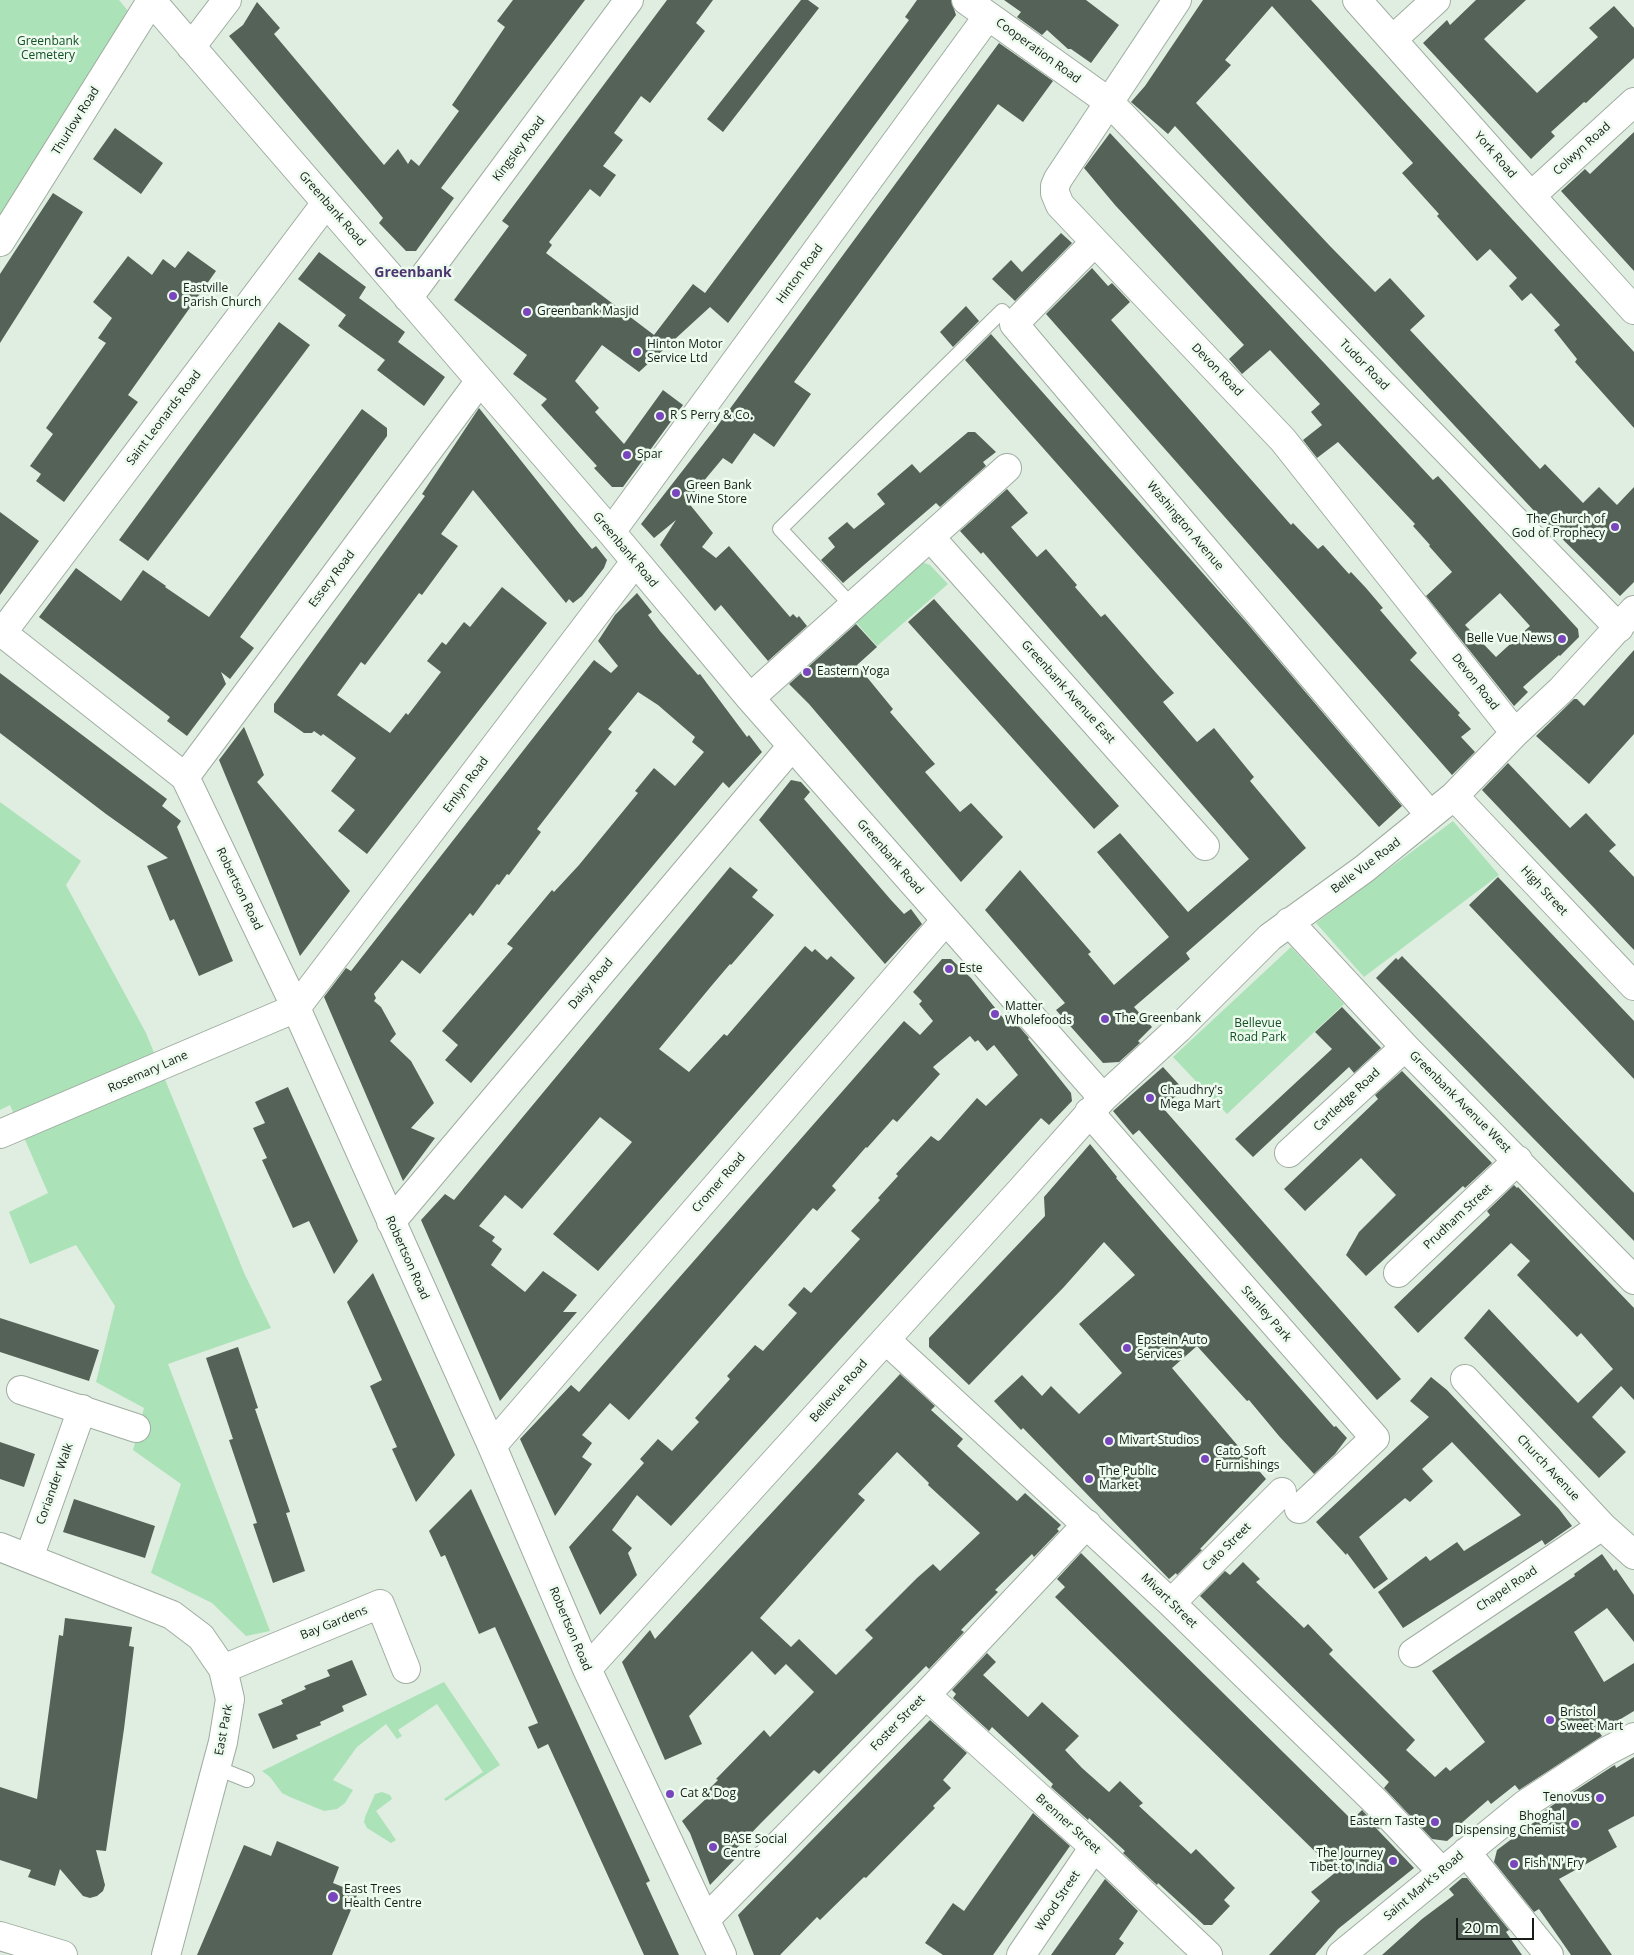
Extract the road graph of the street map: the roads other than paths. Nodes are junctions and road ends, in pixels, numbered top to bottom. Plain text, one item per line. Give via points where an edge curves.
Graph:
1 (151, 0) edge
2 (227, 0) edge
3 (629, 0) edge
4 (966, 0) edge
5 (1177, 0) edge
6 (1357, 0) edge
7 (1436, 0) edge
8 (988, 16) junction
9 (1393, 39) junction
10 (191, 47) junction
11 (1109, 102) junction
12 (1634, 102) edge
13 (1531, 196) junction
14 (326, 203) junction
15 (0, 242) edge
16 (1094, 243) junction
17 (408, 298) junction
18 (1634, 310) edge
19 (1014, 324) junction
20 (479, 382) junction
21 (1008, 468) dead end
22 (611, 532) junction
23 (931, 538) junction
24 (635, 562) junction
25 (853, 607) junction
26 (1626, 619) edge
27 (1, 632) edge
28 (750, 698) junction
29 (1515, 733) junction
30 (792, 746) junction
31 (185, 777) junction
32 (1454, 796) junction
33 (1430, 815) junction
34 (1205, 846) dead end
35 (946, 920) junction
36 (1289, 922) junction
37 (1634, 986) edge
38 (296, 1008) junction
39 (1405, 1047) junction
40 (1096, 1105) junction
41 (0, 1134) edge
42 (1289, 1153) dead end
43 (1518, 1160) junction
44 (390, 1222) junction
45 (1398, 1273) dead end
46 (1634, 1280) edge
47 (886, 1340) junction
48 (1465, 1379) dead end
49 (21, 1390) dead end
50 (82, 1410) junction
51 (136, 1428) dead end
52 (492, 1446) junction
53 (1291, 1500) joint
54 (1087, 1524) junction
55 (1602, 1526) junction
56 (0, 1547) edge
57 (1634, 1555) edge
58 (29, 1558) junction
59 (1172, 1603) junction
60 (1413, 1652) dead end
61 (223, 1669) junction
62 (587, 1669) junction
63 (406, 1670) dead end
64 (926, 1695) junction
65 (1634, 1737) edge
66 (217, 1768) junction
67 (247, 1780) dead end
68 (1094, 1847) junction
69 (1466, 1852) junction
70 (1442, 1872) junction
71 (706, 1919) junction
72 (0, 1936) edge
73 (63, 1955) edge
74 (166, 1955) edge
75 (722, 1955) edge
76 (1022, 1955) edge
77 (1208, 1955) edge
78 (1341, 1955) edge
79 (1549, 1955) edge

1 - 10 street, Greenbank Road
1 - 15 street, Thurlow Road
2 - 10 street
3 - 17 street, Kingsley Road
4 - 8 street, Cooperation Road
5 - 11 street, Devon Road
6 - 9 street, York Road
7 - 9 street
8 - 11 street, Cooperation Road
8 - 22 street, Hinton Road
9 - 13 street, York Road
10 - 14 street, Greenbank Road
11 - 16 street, Devon Road via 1055,186 1065,212
11 - 26 street, Tudor Road
12 - 13 street, Colwyn Road
13 - 18 street, York Road
14 - 17 street, Greenbank Road
14 - 27 street, Saint Leonards Road
16 - 19 street
16 - 29 street, Devon Road via 1283,440
17 - 20 street, Greenbank Road
19 - 25 lane via 1002,311 780,529
19 - 33 street, Washington Avenue
20 - 22 street, Greenbank Road
20 - 31 street, Essery Road
21 - 23 street
22 - 24 street, Greenbank Road
23 - 25 street
23 - 34 street, Greenbank Avenue East
24 - 28 street, Greenbank Road
24 - 38 street, Emlyn Road
25 - 28 street
26 - 29 street, Belle Vue Road via 1561,690
27 - 31 street, Robertson Road
28 - 30 street, Greenbank Road
29 - 32 street, Belle Vue Road
30 - 35 street, Greenbank Road
30 - 44 street, Daisy Road
31 - 38 street, Robertson Road
32 - 33 street, Belle Vue Road
32 - 37 street, High Street
33 - 36 street, Belle Vue Road via 1364,870
35 - 40 street, Greenbank Road
35 - 52 street, Cromer Road
36 - 39 street, Greenbank Avenue West
36 - 40 street, Belle Vue Road
38 - 41 street, Rosemary Lane
38 - 44 street, Robertson Road
39 - 42 street, Cartledge Road
39 - 43 street, Greenbank Avenue West
40 - 47 street, Bellevue Road
40 - 53 street, Stanley Park via 1375,1438
43 - 45 street, Prudham Street
43 - 46 street, Greenbank Avenue West
44 - 52 street, Robertson Road
47 - 54 street, Mivart Street
47 - 62 street, Bellevue Road
48 - 55 street, Church Avenue
49 - 50 street
50 - 51 street
50 - 58 street, Coriander Walk
52 - 62 street, Robertson Road
53 - 59 street, Cato Street
54 - 59 street, Mivart Street
54 - 64 street, Foster Street
55 - 57 street, Church Avenue
55 - 60 street, Chapel Road
56 - 58 street, East Park
58 - 61 street, East Park via 172,1615 202,1637
59 - 70 street, Mivart Street via 1377,1803
61 - 63 street, Bay Gardens via 380,1604
61 - 66 street, East Park via 230,1699
62 - 71 street, Robertson Road
64 - 68 street, Brenner Street
64 - 71 street, Foster Street
65 - 69 street, Saint Mark's Road via 1524,1805
66 - 67 lane
66 - 74 street, East Park
68 - 76 street, Wood Street
68 - 77 street, Brenner Street
69 - 70 street, Saint Mark's Road
69 - 79 street
70 - 78 street, Saint Mark's Road
71 - 75 street, Robertson Road
72 - 73 street

